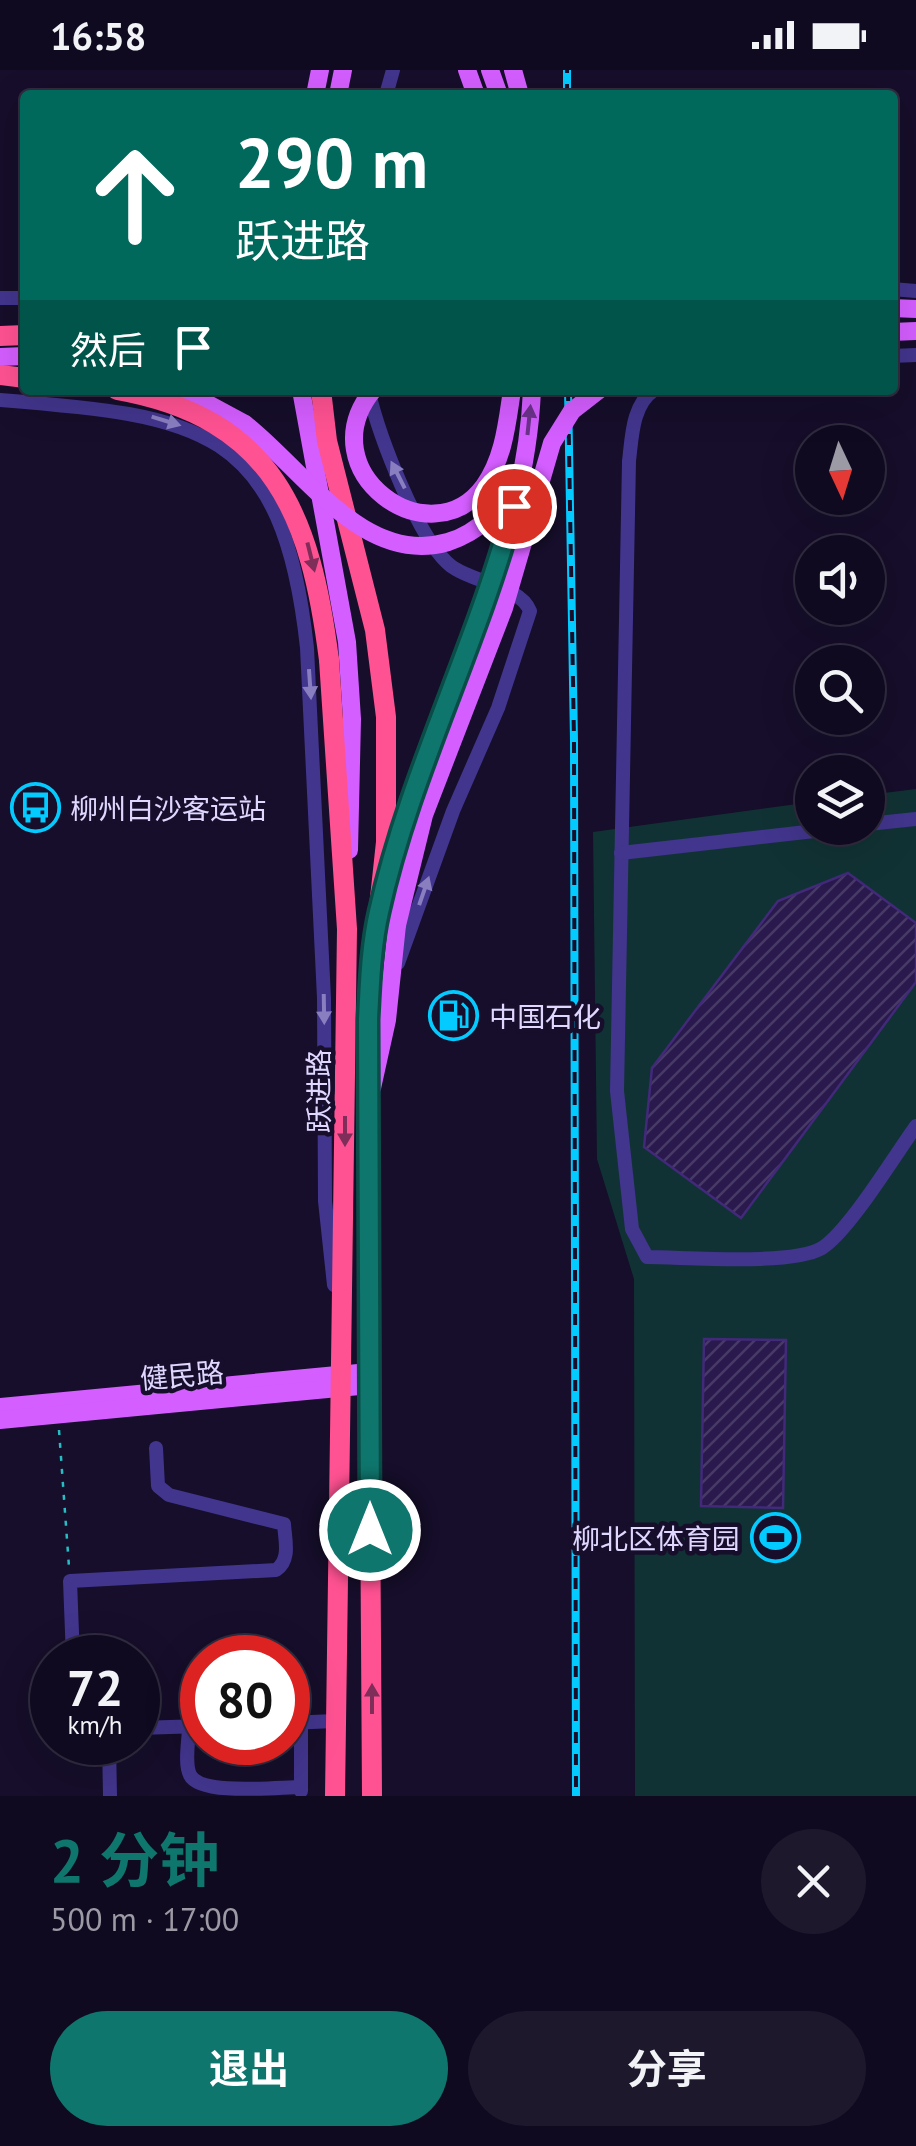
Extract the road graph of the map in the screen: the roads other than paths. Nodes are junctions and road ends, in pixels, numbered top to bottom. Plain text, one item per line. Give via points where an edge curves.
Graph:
1 (137, 395) edge
2 (140, 395) edge
3 (191, 395) edge
4 (302, 395) edge
5 (322, 395) edge
6 (368, 395) edge
7 (372, 395) edge
8 (511, 395) edge
9 (531, 395) edge
10 (592, 395) edge
11 (647, 395) edge
12 (0, 400) edge
13 (132, 411) junction
14 (522, 467) junction
15 (916, 819) edge
16 (885, 822) edge
17 (795, 833) edge
18 (621, 853) junction
19 (384, 921) junction
20 (346, 928) junction
21 (390, 982) junction
22 (368, 1108) junction
23 (916, 1126) edge
24 (369, 1379) junction
25 (343, 1380) junction
26 (0, 1407) edge
27 (0, 1420) edge
28 (156, 1448) dead end
29 (72, 1635) edge
30 (335, 1721) junction
31 (310, 1722) edge
32 (109, 1765) edge
33 (190, 1765) edge
34 (298, 1765) edge
35 (300, 1791) edge
36 (236, 1792) edge
37 (110, 1796) edge
38 (335, 1796) edge
39 (372, 1796) edge

1 - 13 lane
2 -> 20 highway, bridge via 231,434 289,502 309,546 329,660
3 - 14 main road, bridge via 245,424 355,523 388,542 429,546 473,532 497,510
4 - 20 main road, 跃进路 via 350,675
5 - 19 highway, bridge via 386,717
6 - 8 main road, bridge via 354,432 365,478 390,502 428,512 463,503 483,488 504,442
21 -> 7 lane via 530,611 520,596 462,573 441,556 389,457
14 -> 9 main road, 跃进路, bridge
10 - 19 main road, bridge via 572,411 552,443 504,608
11 - 18 lane via 634,422 629,461
12 - 13 lane
13 -> 25 lane via 175,422 227,451 266,490 302,598 322,942 325,1202
14 - 19 main road, 跃进路, bridge via 483,615 412,797
15 - 16 lane
17 - 18 lane
18 - 23 lane via 618,1091 632,1229 647,1257 798,1257 824,1247
19 - 21 main road
19 - 22 highway, 跃进路 via 368,1019
20 -> 25 highway, 跃进路
21 - 22 main road
22 - 24 highway, 跃进路
24 - 25 main road, 健民路
39 -> 24 highway, 跃进路
25 - 26 main road, 健民路
25 - 27 main road, 健民路
25 - 30 highway, 跃进路
28 - 29 lane via 158,1486 168,1495 284,1524 282,1566 70,1580
30 - 31 lane
30 - 38 highway, 跃进路
32 - 37 lane
33 - 36 lane via 194,1780
34 - 35 lane
35 - 36 lane

